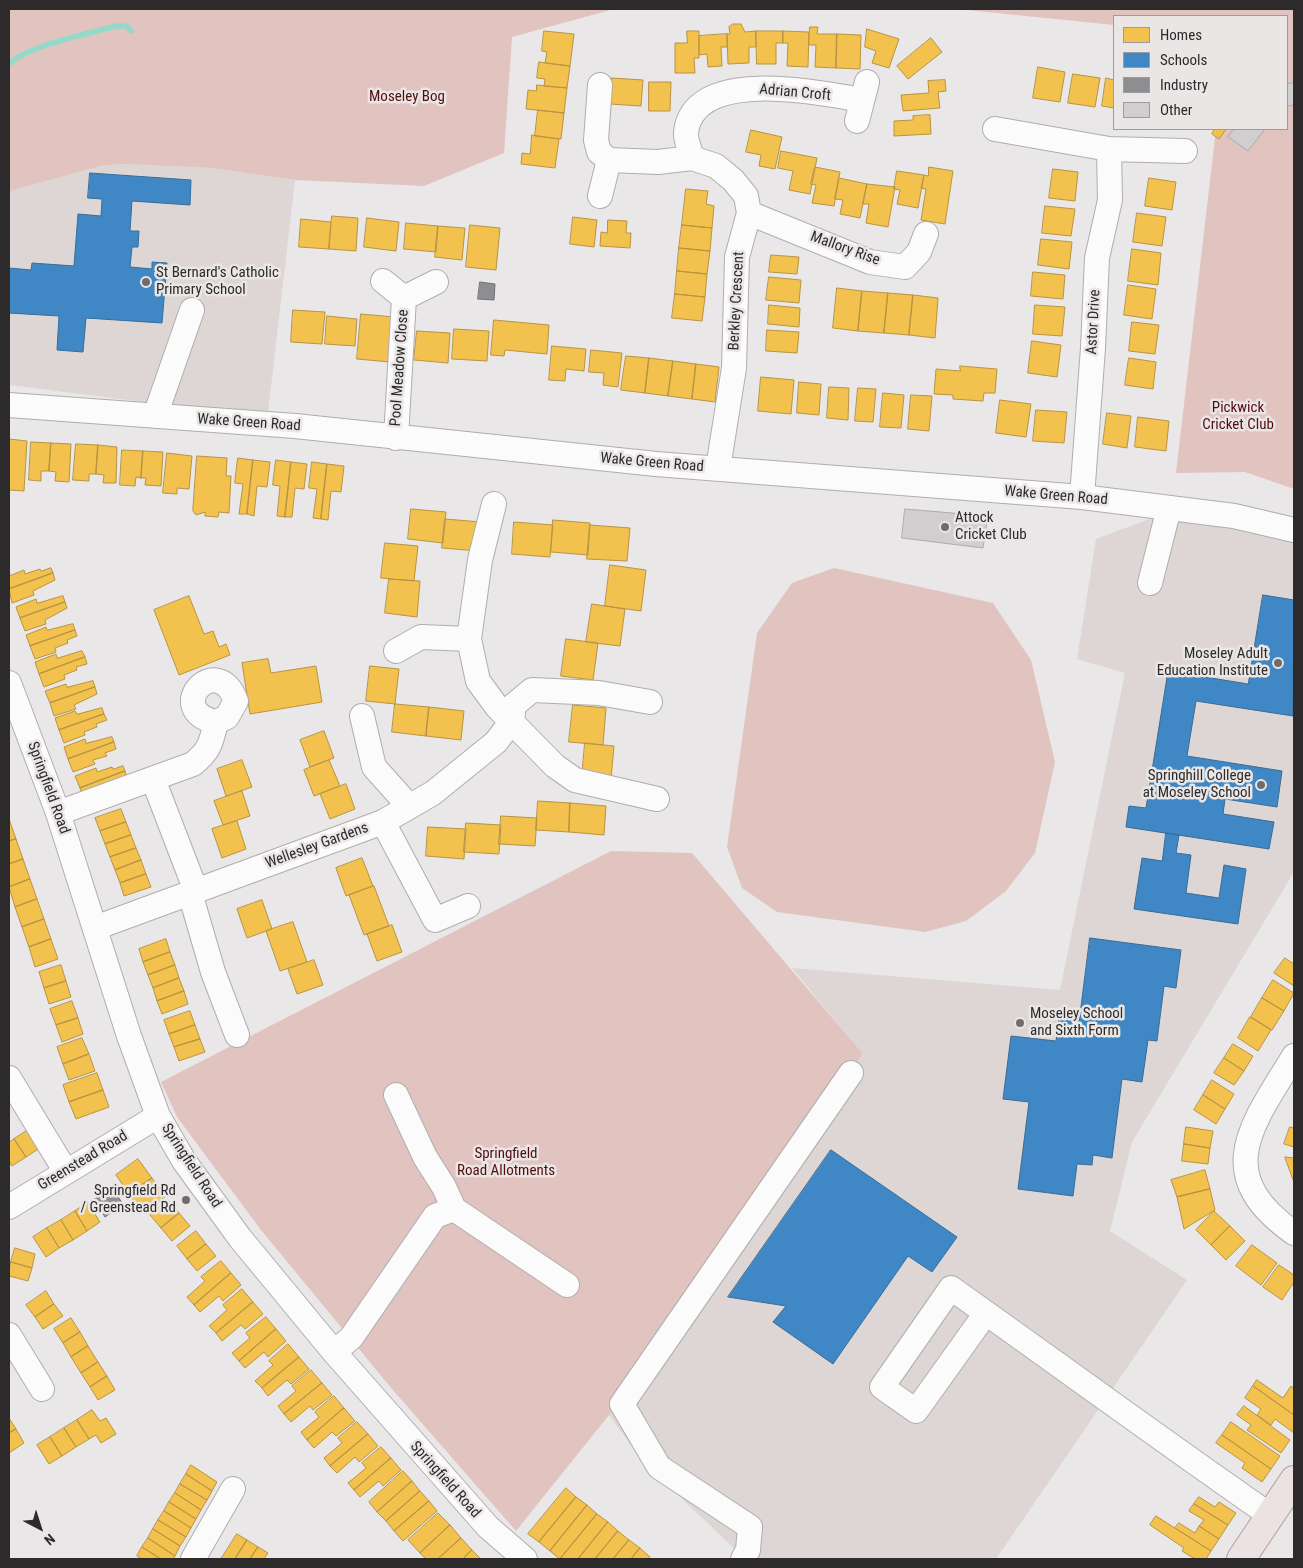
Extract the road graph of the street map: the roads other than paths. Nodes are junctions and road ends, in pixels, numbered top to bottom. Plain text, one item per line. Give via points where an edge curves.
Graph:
1 (600, 85) dead end
2 (862, 101) dead end
3 (995, 129) dead end
4 (1109, 149) junction
5 (1185, 151) dead end
6 (692, 158) junction
7 (609, 160) junction
8 (600, 196) dead end
9 (749, 213) junction
10 (926, 234) dead end
11 (383, 281) dead end
12 (436, 282) dead end
13 (404, 298) junction
14 (192, 310) dead end
15 (9, 406) edge
16 (155, 416) junction
17 (396, 438) junction
18 (718, 468) junction
19 (1082, 497) junction
20 (494, 504) dead end
21 (1169, 508) junction
22 (1294, 530) edge
23 (1150, 583) dead end
24 (469, 639) junction
25 (396, 651) dead end
26 (9, 683) edge
27 (650, 702) dead end
28 (505, 714) junction
29 (362, 716) dead end
30 (216, 722) dead end
31 (17, 728) edge
32 (158, 792) dead end
33 (657, 799) dead end
34 (408, 806) junction
35 (58, 813) junction
36 (383, 822) junction
37 (193, 892) junction
38 (468, 906) dead end
39 (96, 928) junction
40 (237, 1035) dead end
41 (1294, 1056) edge
42 (851, 1073) dead end
43 (9, 1078) edge
44 (396, 1095) dead end
45 (158, 1116) junction
46 (66, 1172) junction
47 (9, 1206) edge
48 (454, 1209) junction
49 (1294, 1233) edge
50 (567, 1285) dead end
51 (986, 1313) junction
52 (9, 1335) edge
53 (334, 1352) junction
54 (42, 1389) dead end
55 (1294, 1480) edge
56 (234, 1490) dead end
57 (1270, 1516) junction
58 (193, 1559) edge
59 (525, 1559) edge
60 (743, 1559) edge
61 (1241, 1559) edge

1 - 7 street via 596,140 599,152
2 - 6 street, Adrian Croft via 764,88 727,93 695,108 686,133
3 - 4 street
4 - 5 street
4 - 19 street, Astor Drive via 1110,200 1096,258
6 - 7 street via 658,162
6 - 9 street via 716,166 733,180 746,196
7 - 8 street
9 - 10 street, Mallory Rise via 870,262 905,267 919,252
9 - 18 street, Berkley Crescent via 737,257 734,368
11 - 13 street, Pool Meadow Close
12 - 13 street, Pool Meadow Close
13 - 17 street, Pool Meadow Close
14 - 16 street
15 - 16 street, Wake Green Road
16 - 17 street, Wake Green Road via 295,426
17 - 18 street, Wake Green Road
18 - 19 street, Wake Green Road
19 - 21 street, Wake Green Road
20 - 24 street via 480,560
21 - 22 street, Wake Green Road via 1234,516
21 - 23 street
24 - 25 street via 421,637
24 - 28 street via 478,681
26 - 31 street, Springfield Road
27 - 28 street, Wellesley Gardens via 599,693 532,690
28 - 33 street via 555,766 575,780
28 - 34 street, Wellesley Gardens via 496,742 433,793
29 - 34 street via 374,767
30 - 35 street via 207,752 193,764
31 - 35 street, Springfield Road
32 - 37 street
34 - 36 street, Wellesley Gardens
35 - 39 street, Springfield Road
36 - 37 street, Wellesley Gardens
36 - 38 street via 435,920
37 - 39 street, Wellesley Gardens
37 - 40 street via 213,972
39 - 45 street, Springfield Road
41 - 49 street via 1249,1133 1246,1174 1259,1203
42 - 60 street via 622,1404 659,1468 750,1527 748,1550
43 - 46 street
44 - 48 street via 425,1158
45 - 46 street, Greenstead Road
45 - 53 street, Springfield Road via 184,1161 240,1238
46 - 47 street, Greenstead Road
48 - 50 street
48 - 53 street via 435,1216 351,1338
51 - 51 street via 952,1288 882,1387 916,1411
51 - 57 street
52 - 54 street
53 - 59 street, Springfield Road via 488,1527
55 - 57 main road
56 - 58 street
57 - 61 main road

